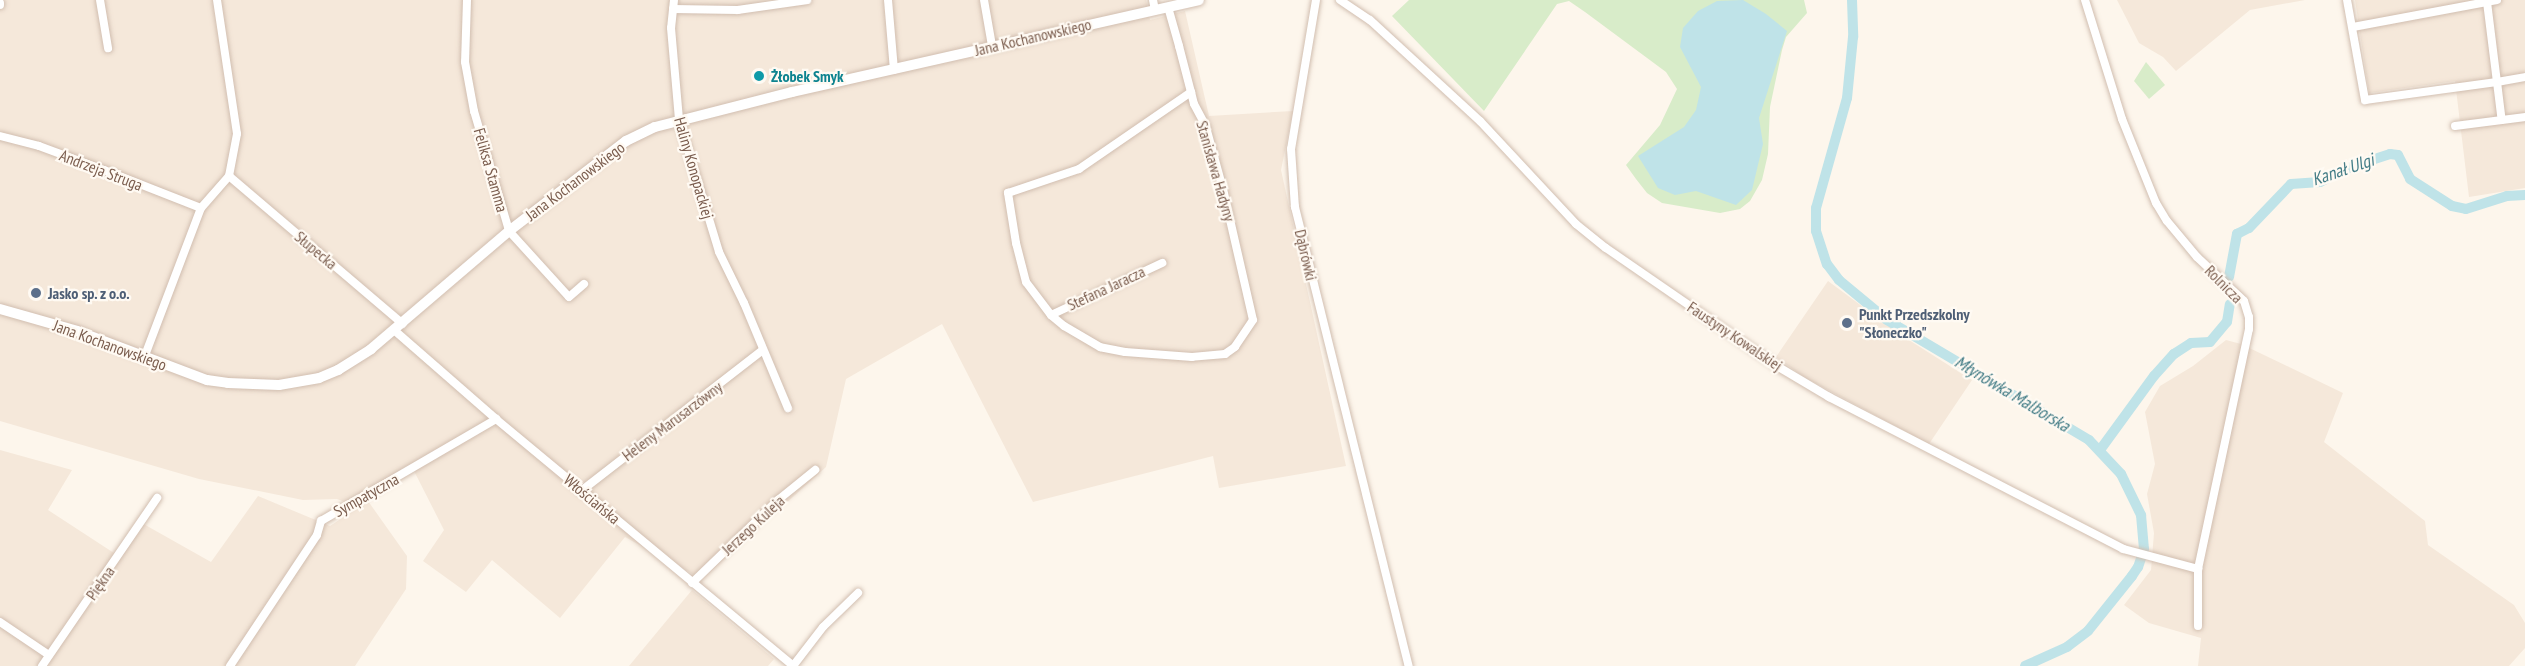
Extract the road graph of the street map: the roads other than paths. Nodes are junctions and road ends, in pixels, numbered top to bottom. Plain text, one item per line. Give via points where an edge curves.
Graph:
1 (100, 0) edge
2 (217, 0) edge
3 (467, 0) edge
4 (807, 0) edge
5 (888, 0) edge
6 (984, 0) edge
7 (1199, 0) edge
8 (1316, 0) edge
9 (1340, 0) edge
10 (2085, 0) edge
11 (2347, 0) edge
12 (2497, 0) edge
13 (2487, 2) junction
14 (674, 4) edge
15 (1154, 5) edge
16 (1168, 7) junction
17 (2353, 27) junction
18 (992, 46) junction
19 (108, 48) dead end
20 (894, 70) junction
21 (2525, 77) edge
22 (2497, 82) junction
23 (1191, 92) junction
24 (2525, 117) edge
25 (679, 120) junction
26 (2502, 120) junction
27 (2455, 126) dead end
28 (0, 136) edge
29 (229, 176) junction
30 (201, 208) junction
31 (509, 231) junction
32 (1162, 263) dead end
33 (584, 284) dead end
34 (0, 309) edge
35 (1051, 315) junction
36 (398, 327) junction
37 (763, 350) junction
38 (144, 358) junction
39 (788, 408) dead end
40 (496, 419) junction
41 (815, 470) dead end
42 (581, 490) junction
43 (158, 498) dead end
44 (2198, 569) junction
45 (692, 583) junction
46 (858, 593) dead end
47 (0, 622) edge
48 (2198, 627) dead end
49 (49, 656) junction
50 (42, 666) edge
51 (230, 666) edge
52 (793, 666) edge
53 (1409, 666) edge

1 - 19 street
2 - 29 street via 237,134
3 - 31 street, Feliksa Stamma via 465,62 474,111
4 - 14 street, Haliny Konopackiej via 738,10
5 - 20 street
6 - 18 street
7 - 16 street, Jana Kochanowskiego
8 - 53 street, Dąbrówki via 1291,149 1294,207
9 - 44 street, Faustyny Kowalskiej via 1370,20 1480,121 1576,224 1777,366 1829,397 2135,554
10 - 44 street, Rolnicza via 2122,119 2156,203 2197,257 2244,301 2249,317
11 - 17 street
12 - 13 street
13 - 17 street
13 - 22 street
14 - 25 street, Haliny Konopackiej via 671,28
15 - 16 street, Jana Kochanowskiego
15 - 18 street, Jana Kochanowskiego
16 - 23 street, Stanisława Hadyny
17 - 22 street via 2365,100
18 - 20 street, Jana Kochanowskiego
20 - 25 street, Jana Kochanowskiego
21 - 22 street
22 - 26 street
23 - 35 street via 1079,170 1008,193 1026,282
23 - 35 street, Stanisława Hadyny via 1206,128 1239,253 1252,320 1244,336 1225,354 1125,352 1100,347
24 - 26 street
25 - 31 street, Jana Kochanowskiego via 626,141
25 - 37 street, Haliny Konopackiej via 719,252
26 - 27 street
28 - 30 street, Andrzeja Struga via 82,162
29 - 30 street
29 - 36 street, Słupecka
30 - 38 street
31 - 33 street, Feliksa Stamma via 569,297
31 - 36 street, Jana Kochanowskiego
32 - 35 street, Stefana Jaracza
34 - 38 street, Jana Kochanowskiego via 78,331
36 - 38 street, Jana Kochanowskiego via 338,370 279,385 207,380
36 - 40 street, Włościańska
37 - 39 street
37 - 42 street, Heleny Marusarzówny
40 - 42 street, Włościańska
40 - 51 street, Sympatyczna via 321,521 317,535
41 - 45 street, Jerzego Kuleja
42 - 45 street, Włościańska
43 - 49 street, Piękna
44 - 48 street, Rolnicza
45 - 52 street, Włościańska
46 - 52 street via 823,627
47 - 49 street
49 - 50 street, Piękna

